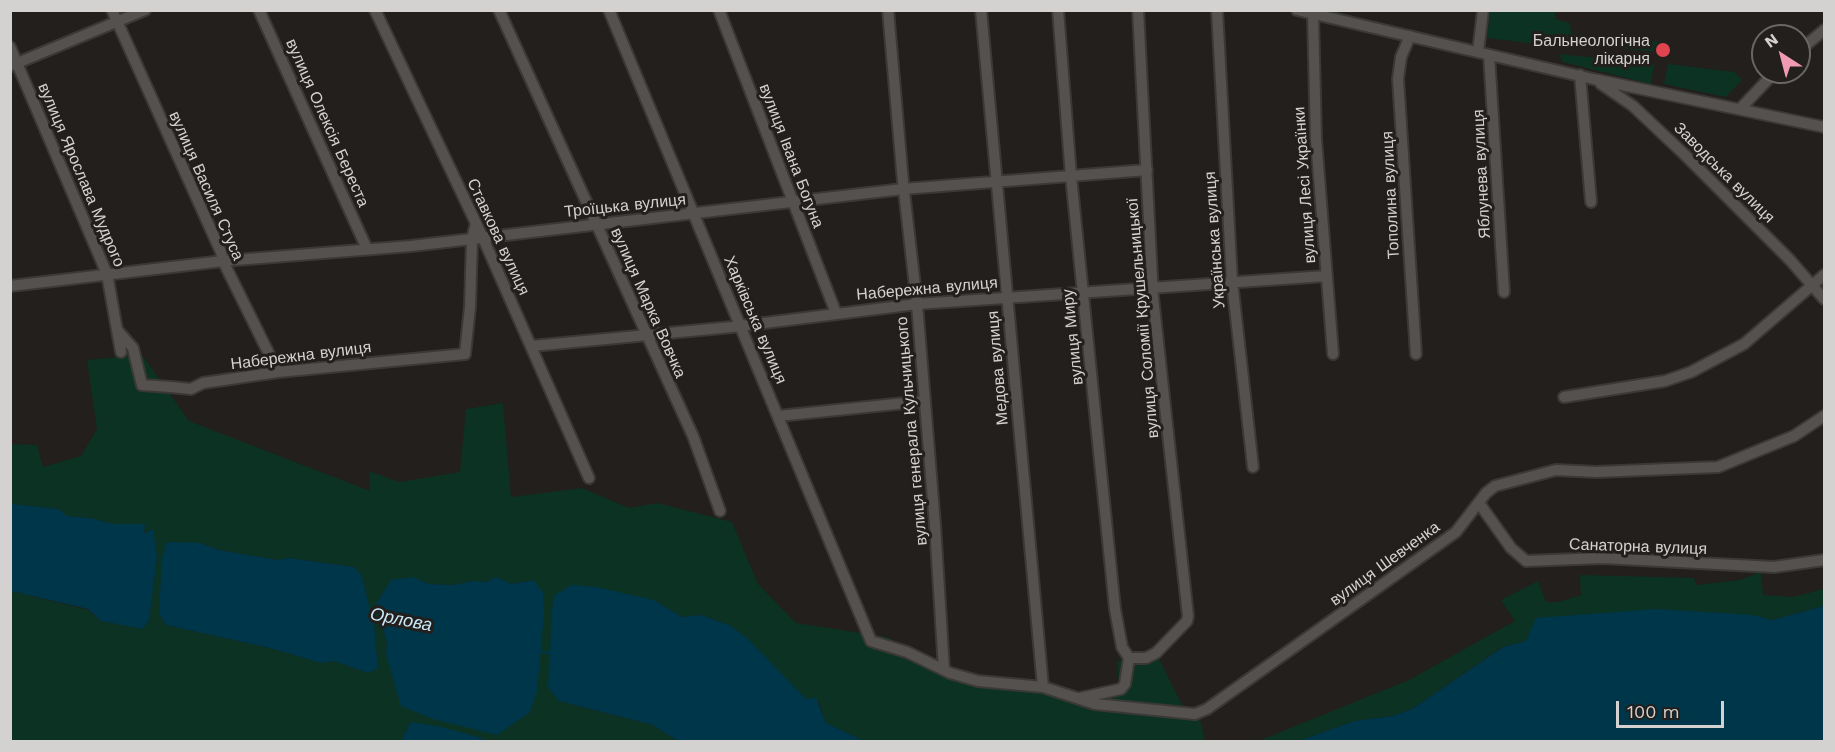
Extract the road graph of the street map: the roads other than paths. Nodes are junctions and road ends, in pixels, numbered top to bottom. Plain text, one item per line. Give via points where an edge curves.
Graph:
1 (112, 10) edge
2 (145, 10) edge
3 (260, 10) edge
4 (375, 10) edge
5 (499, 10) edge
6 (609, 10) edge
7 (719, 10) edge
8 (888, 10) edge
9 (981, 10) edge
10 (1058, 10) edge
11 (1138, 10) edge
12 (1217, 10) edge
13 (1483, 10) edge
14 (1303, 12) edge
15 (117, 22) junction
16 (1824, 30) edge
17 (1410, 36) junction
18 (1811, 41) edge
19 (10, 47) edge
20 (1484, 53) junction
21 (14, 64) edge
22 (1580, 75) junction
23 (1593, 79) junction
24 (1764, 84) edge
25 (1741, 108) junction
26 (1824, 127) edge
27 (1147, 170) junction
28 (1071, 176) junction
29 (997, 182) junction
30 (903, 189) junction
31 (792, 202) junction
32 (1591, 202) dead end
33 (693, 213) junction
34 (476, 224) junction
35 (596, 224) junction
36 (471, 238) junction
37 (483, 238) junction
38 (368, 249) junction
39 (223, 261) junction
40 (107, 274) junction
41 (1824, 275) edge
42 (1326, 276) junction
43 (1232, 281) junction
44 (1813, 285) junction
45 (10, 286) edge
46 (1153, 286) junction
47 (1504, 292) dead end
48 (1084, 294) junction
49 (1006, 297) junction
50 (1824, 299) edge
51 (917, 304) junction
52 (836, 313) junction
53 (741, 326) junction
54 (118, 331) junction
55 (646, 335) junction
56 (532, 346) junction
57 (121, 352) dead end
58 (1333, 354) dead end
59 (1416, 354) dead end
60 (278, 372) junction
61 (1564, 397) dead end
62 (925, 401) junction
63 (778, 416) junction
64 (1824, 416) edge
65 (1253, 468) dead end
66 (589, 478) dead end
67 (1479, 503) junction
68 (720, 511) dead end
69 (1824, 560) edge
70 (1129, 658) junction
71 (944, 670) junction
72 (1043, 687) junction
73 (1074, 699) junction

1 - 15 street, вулиця Василя Стуса
2 - 15 street
3 - 38 street, вулиця Олексія Береста
4 - 34 street, Ставкова вулиця
5 - 35 street, вулиця Марка Вовчка
6 - 33 street, Харківська вулиця
7 - 31 street, вулиця Івана Богуна
8 - 30 street, вулиця генерала Кульчицького
9 - 29 street, Медова вулиця
10 - 28 street, вулиця Миру
11 - 27 street, вулиця Соломії Крушельницької
12 - 43 street, Українська вулиця
13 - 20 street
14 - 17 street
14 - 42 street, вулиця Лесі Українки
15 - 21 street
15 - 39 street, вулиця Василя Стуса
16 - 18 street
17 - 20 street
17 - 59 street, Тополина вулиця via 1401,57 1398,79
19 - 21 street, вулиця Ярослава Мудрого
20 - 22 street
20 - 47 street, Яблунева вулиця
21 - 40 street, вулиця Ярослава Мудрого
22 - 23 street
22 - 32 street
23 - 25 street
23 - 44 street, Заводська вулиця via 1649,120
24 - 25 street
25 - 26 street
27 - 28 street, Троїцька вулиця
27 - 46 street, вулиця Соломії Крушельницької
28 - 29 street, Троїцька вулиця
28 - 48 street, вулиця Миру
29 - 30 street, Троїцька вулиця
29 - 49 street, Медова вулиця
30 - 31 street, Троїцька вулиця
30 - 51 street, вулиця генерала Кульчицького
31 - 33 street, Троїцька вулиця
31 - 52 street, вулиця Івана Богуна
33 - 35 street, Троїцька вулиця
33 - 53 street, Харківська вулиця
34 - 36 street
34 - 37 street, Ставкова вулиця
35 - 37 street, Троїцька вулиця
35 - 55 street, вулиця Марка Вовчка
36 - 37 street, Троїцька вулиця
36 - 38 street, Троїцька вулиця
36 - 60 street, Набережна вулиця via 465,354
37 - 56 street, Ставкова вулиця
38 - 39 street, Троїцька вулиця
39 - 40 street, Троїцька вулиця
39 - 60 street, вулиця Василя Стуса
40 - 45 street, Троїцька вулиця
40 - 54 street, вулиця Ярослава Мудрого
41 - 44 street
42 - 43 street, Набережна вулиця
42 - 58 street, вулиця Лесі Українки
43 - 46 street, Набережна вулиця
43 - 65 street, Українська вулиця
44 - 50 street, Заводська вулиця
44 - 61 street via 1744,344 1691,372 1665,381
46 - 48 street, Набережна вулиця
46 - 70 street, вулиця Соломії Крушельницької via 1188,606 1187,621 1156,653 1141,659
48 - 49 street, Набережна вулиця
48 - 70 street, вулиця Миру via 1115,609 1122,647
49 - 51 street, Набережна вулиця
49 - 72 street, Медова вулиця
51 - 52 street, Набережна вулиця
51 - 62 street, вулиця генерала Кульчицького
52 - 53 street, Набережна вулиця
53 - 55 street, Набережна вулиця
53 - 63 street, Харківська вулиця
54 - 57 street, вулиця Ярослава Мудрого
54 - 60 street, Набережна вулиця via 133,348 142,385 191,389 203,383
55 - 56 street, Набережна вулиця
55 - 68 street, вулиця Марка Вовчка via 693,436
56 - 66 street, Ставкова вулиця
62 - 63 street
62 - 71 street, вулиця генерала Кульчицького
63 - 71 street, Харківська вулиця via 871,641 907,652
64 - 67 street, вулиця Шевченка via 1794,436 1718,467 1556,470 1495,486
67 - 69 street, Санаторна вулиця via 1511,548 1526,561 1603,558 1774,567
67 - 73 street, вулиця Шевченка via 1456,532 1207,709 1195,714
70 - 73 street via 1121,689
71 - 72 street via 978,681
72 - 73 street

